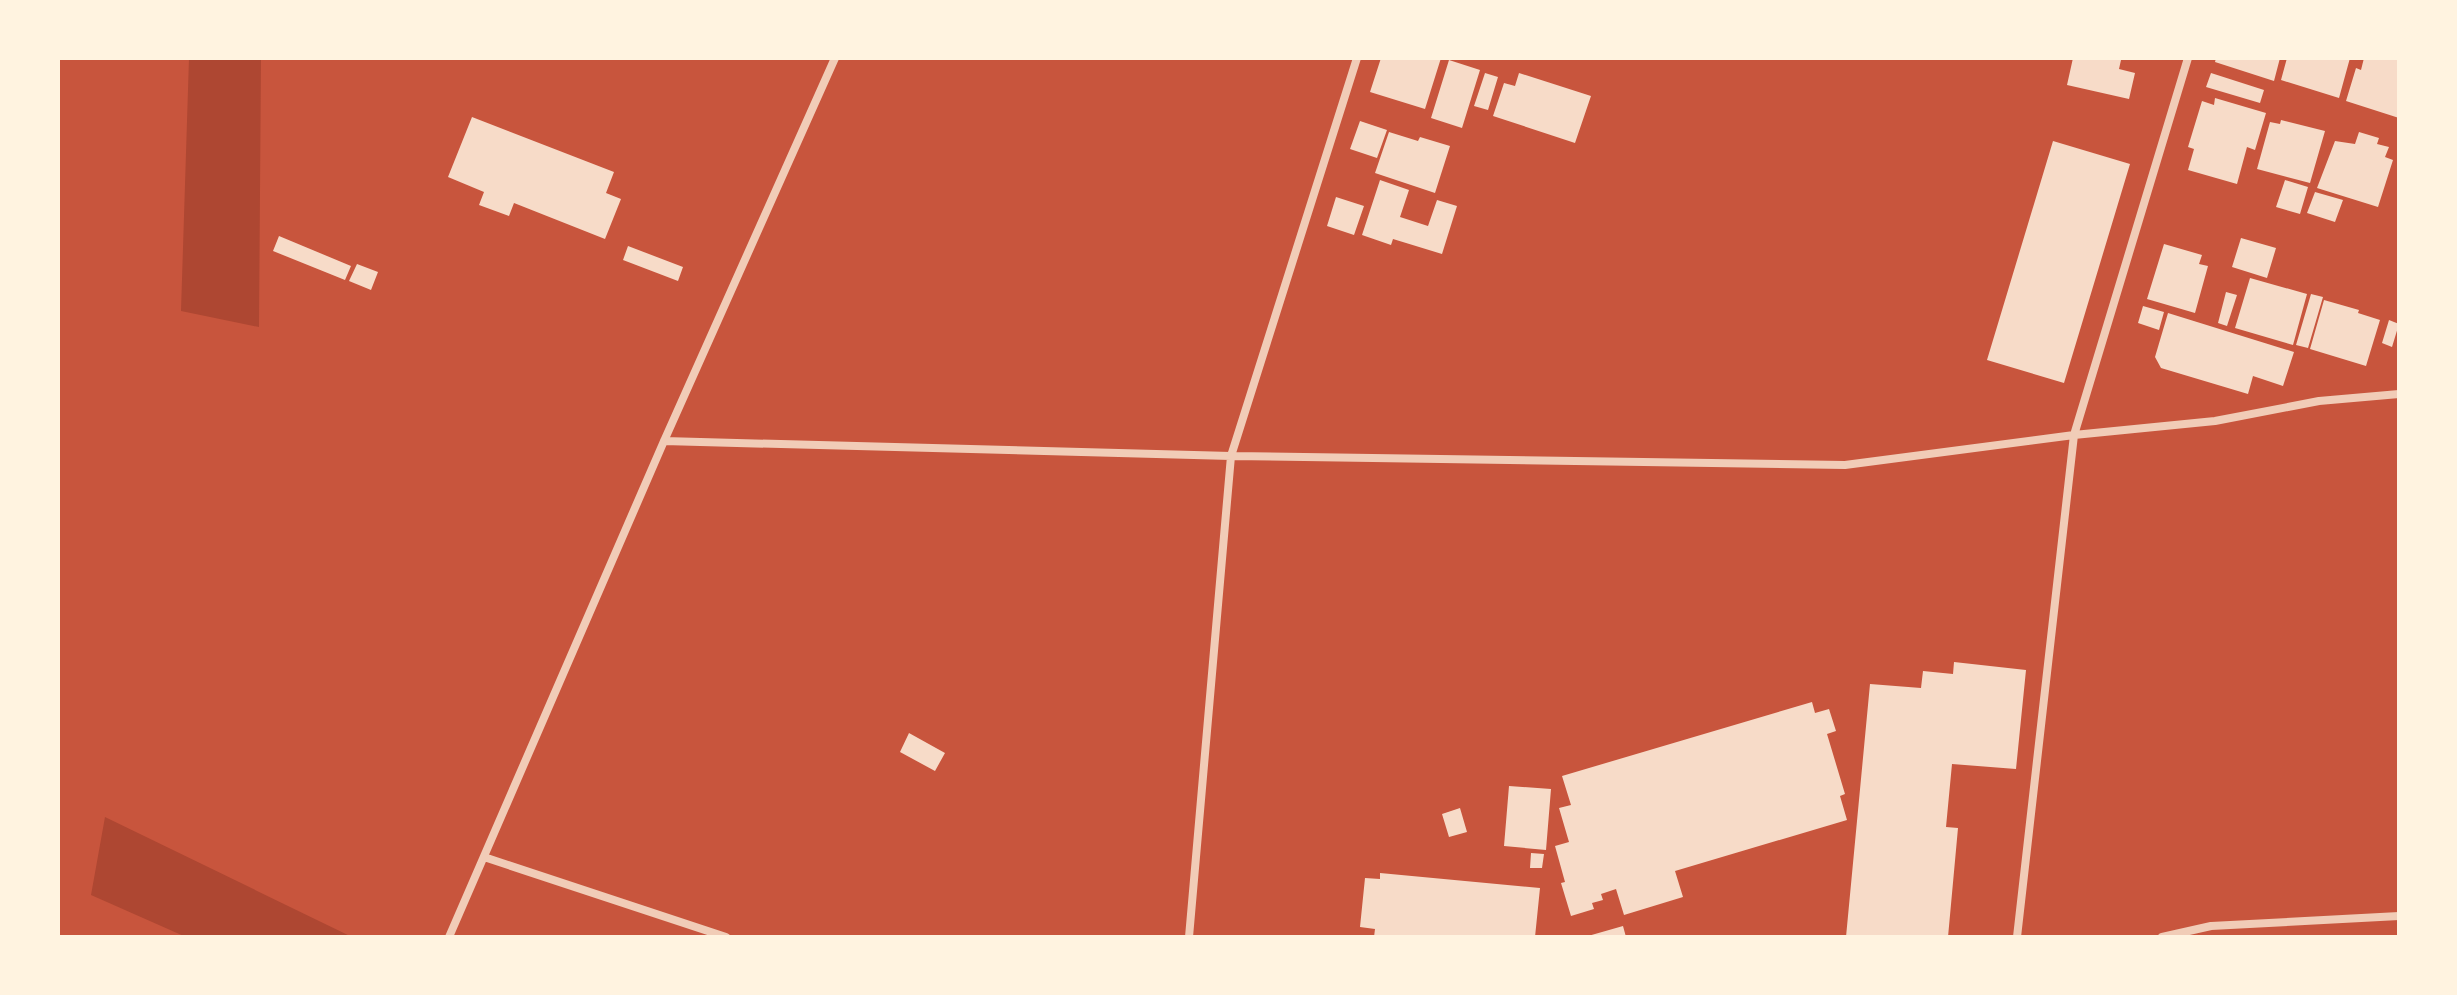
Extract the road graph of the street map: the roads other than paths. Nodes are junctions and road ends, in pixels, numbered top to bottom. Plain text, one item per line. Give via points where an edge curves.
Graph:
1 (835, 58) edge
2 (1357, 58) edge
3 (2188, 58) edge
4 (2399, 394) edge
5 (2074, 435) junction
6 (664, 441) junction
7 (1231, 456) junction
8 (484, 857) junction
9 (2399, 916) edge
10 (449, 937) edge
11 (726, 937) edge
12 (1189, 937) edge
13 (2017, 937) edge
14 (2162, 937) edge

1 - 6 street
2 - 7 street
3 - 5 street
4 - 5 street
5 - 7 street via 1845,465
5 - 13 street
6 - 7 street
6 - 8 street
7 - 12 street
8 - 10 street
8 - 11 street
9 - 14 street via 2211,926

